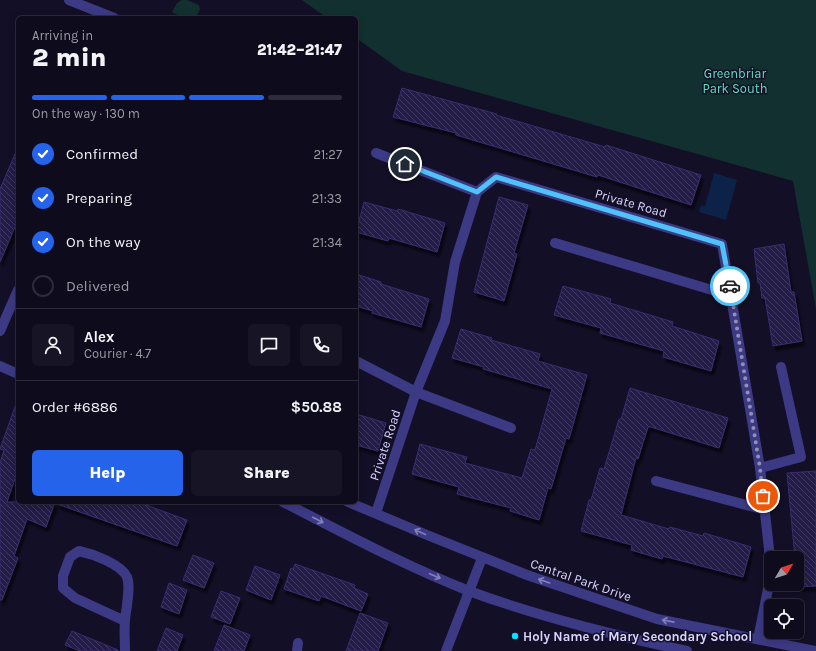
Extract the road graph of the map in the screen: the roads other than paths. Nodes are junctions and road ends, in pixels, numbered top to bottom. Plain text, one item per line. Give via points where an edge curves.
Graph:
1 (69, 0) edge
2 (109, 16) edge
3 (376, 153) dead end
4 (477, 192) junction
5 (555, 243) dead end
6 (16, 295) edge
7 (732, 296) junction
8 (0, 331) edge
9 (358, 362) edge
10 (0, 366) edge
11 (781, 367) dead end
12 (16, 373) edge
13 (416, 392) junction
14 (511, 428) dead end
15 (760, 468) junction
16 (656, 481) dead end
17 (287, 504) edge
18 (353, 504) edge
19 (765, 510) junction
20 (376, 513) junction
21 (482, 558) junction
22 (469, 591) junction
23 (125, 621) junction
24 (758, 639) junction
25 (125, 651) edge
26 (446, 651) edge
27 (687, 651) edge
28 (816, 651) edge

1 - 2 street
3 - 4 street
4 - 7 street, Private Road via 496,177 722,244
4 - 13 street, Private Road via 455,262 445,321
5 - 7 street
6 - 8 street
7 - 15 street, Private Road
9 - 13 street
10 - 12 street
11 - 15 street via 801,457
13 - 14 street
13 - 20 street, Private Road
15 - 19 street, Private Road
16 - 19 street
17 -> 22 street via 412,566
18 - 20 street, Central Park Drive
19 - 24 street, Private Road via 770,579
21 -> 20 street, Central Park Drive
21 - 22 street
24 -> 21 street, Central Park Drive via 657,619
22 - 26 street
22 - 27 street via 565,622
23 - 23 street via 128,585 127,577 121,569 92,554 79,551 70,557 63,576 63,588 75,598
23 - 25 street
24 - 28 street, Central Park Drive

